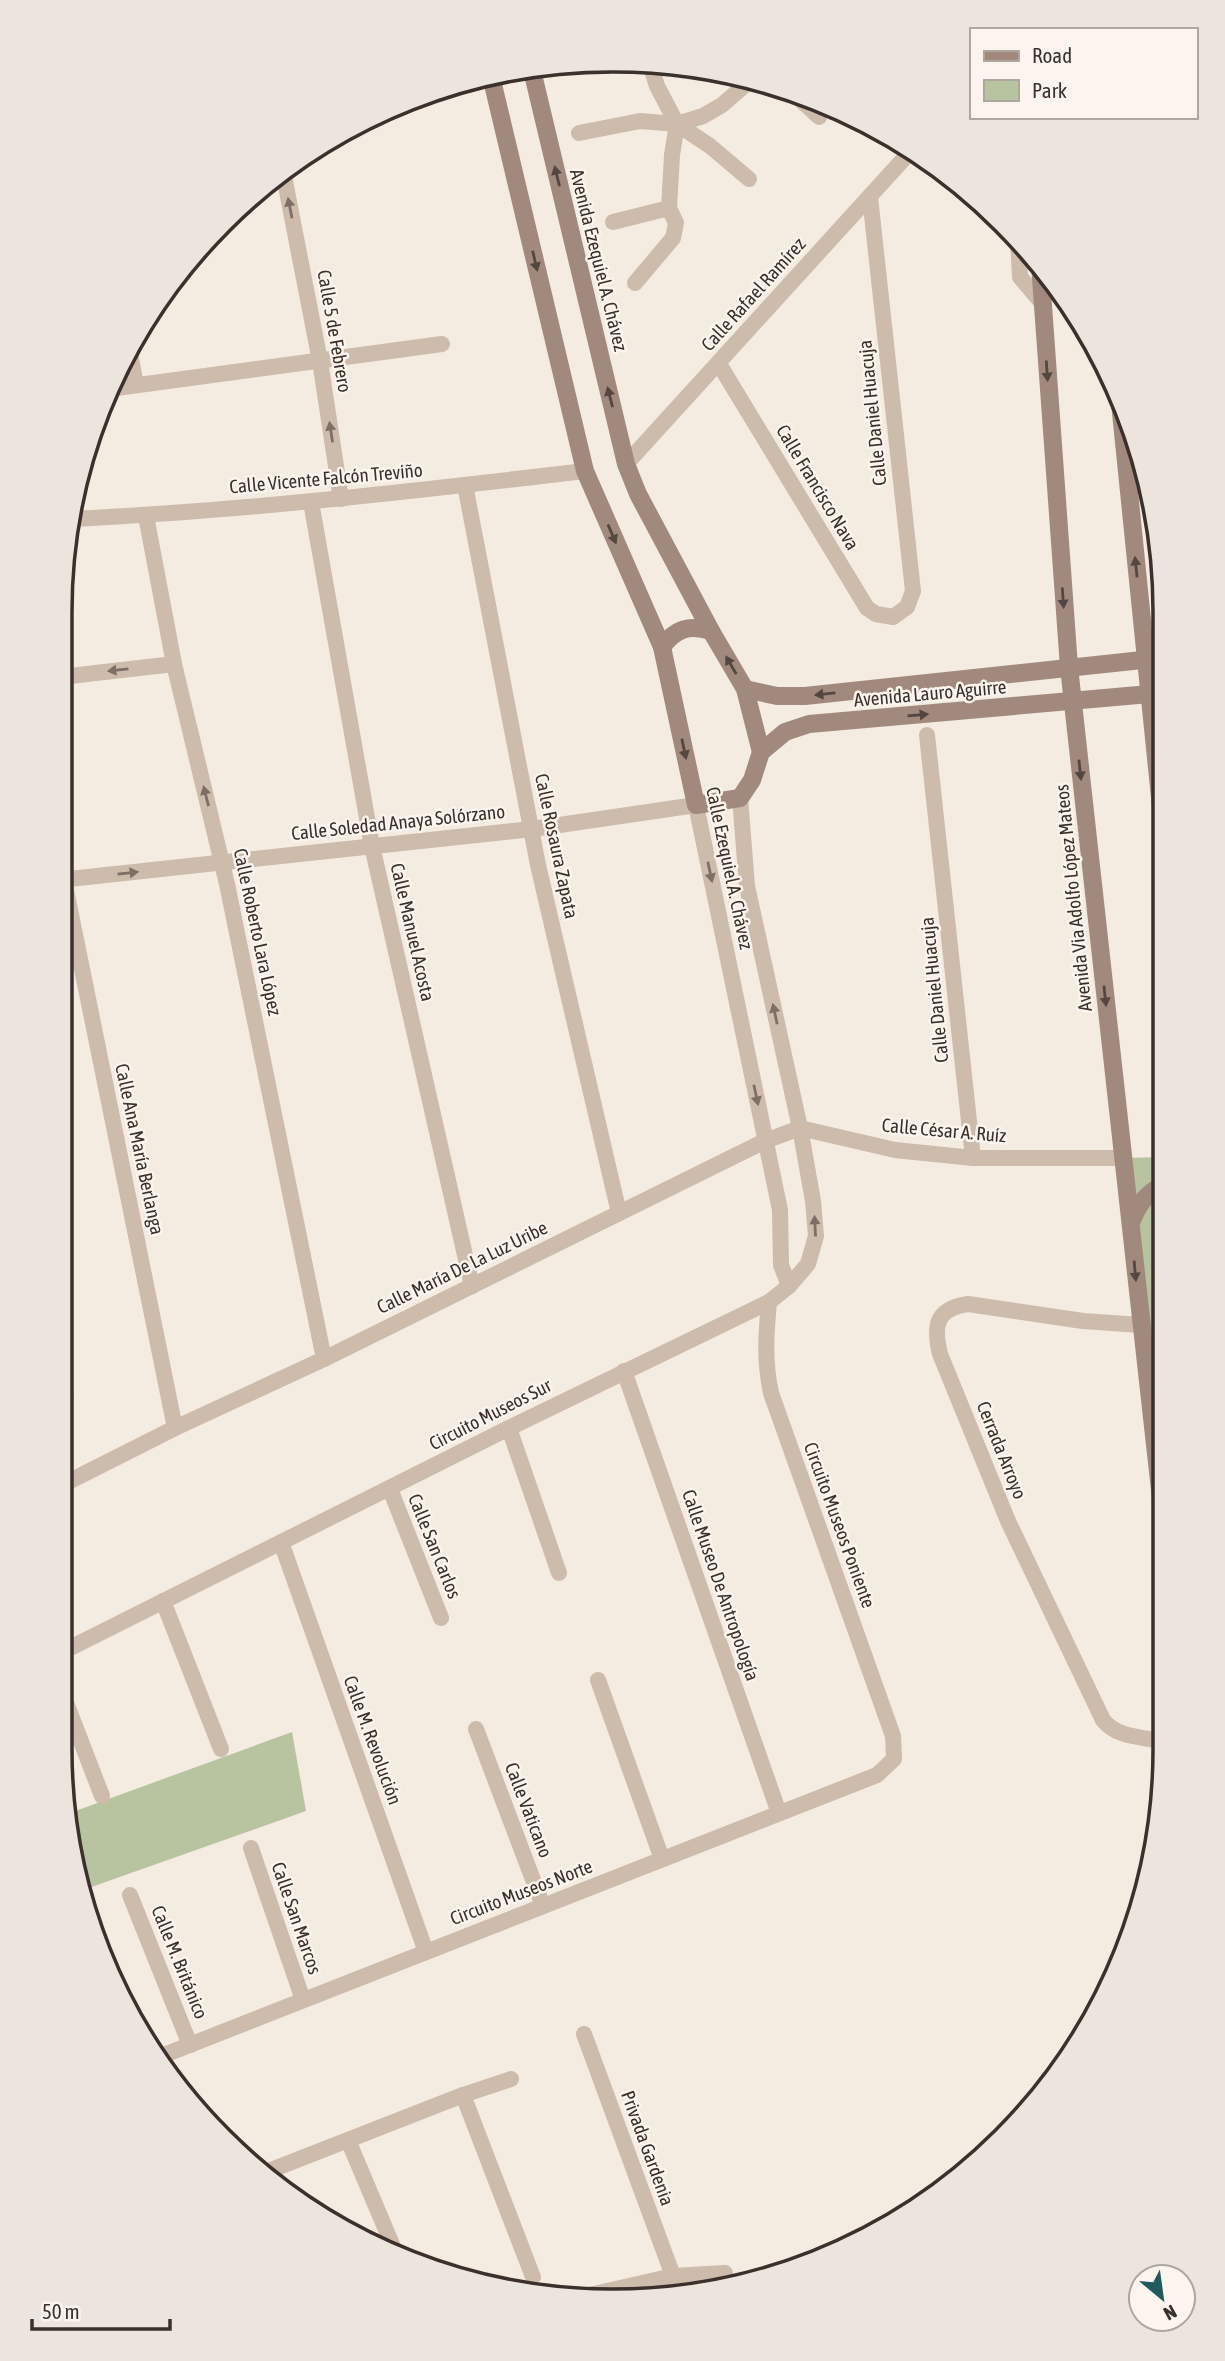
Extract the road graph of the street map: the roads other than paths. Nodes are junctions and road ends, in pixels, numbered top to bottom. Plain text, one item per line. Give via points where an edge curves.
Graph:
1 (653, 73) edge
2 (534, 77) edge
3 (493, 85) edge
4 (741, 88) edge
5 (811, 110) edge
6 (819, 117) dead end
7 (677, 124) junction
8 (579, 133) dead end
9 (905, 158) edge
10 (748, 178) dead end
11 (285, 182) edge
12 (870, 197) junction
13 (669, 208) junction
14 (613, 222) dead end
15 (1019, 256) edge
16 (1040, 281) edge
17 (635, 283) dead end
18 (1041, 303) junction
19 (442, 344) dead end
20 (320, 361) junction
21 (719, 364) junction
22 (132, 365) edge
23 (136, 385) junction
24 (122, 387) edge
25 (1125, 439) edge
26 (626, 464) junction
27 (585, 471) junction
28 (465, 485) junction
29 (341, 499) junction
30 (311, 502) junction
31 (146, 516) junction
32 (80, 519) edge
33 (893, 617) joint
34 (711, 631) junction
35 (662, 647) junction
36 (1153, 658) edge
37 (174, 664) junction
38 (1069, 667) junction
39 (72, 676) edge
40 (745, 689) junction
41 (1153, 693) edge
42 (1073, 702) junction
43 (927, 735) dead end
44 (761, 752) junction
45 (740, 798) junction
46 (696, 805) junction
47 (531, 829) junction
48 (372, 846) junction
49 (222, 863) junction
50 (72, 879) edge
51 (72, 928) edge
52 (800, 1128) junction
53 (765, 1141) junction
54 (973, 1157) junction
55 (1123, 1158) junction
56 (1153, 1191) edge
57 (619, 1213) junction
58 (1131, 1223) junction
59 (472, 1286) junction
60 (789, 1286) junction
61 (769, 1302) junction
62 (1140, 1325) junction
63 (324, 1359) junction
64 (624, 1371) junction
65 (1148, 1381) junction
66 (1153, 1393) edge
67 (1153, 1426) edge
68 (176, 1428) junction
69 (509, 1428) junction
70 (72, 1480) edge
71 (390, 1489) junction
72 (281, 1542) junction
73 (559, 1573) dead end
74 (163, 1601) junction
75 (441, 1618) dead end
76 (72, 1647) edge
77 (598, 1680) dead end
78 (72, 1718) edge
79 (476, 1729) dead end
80 (1153, 1740) edge
81 (221, 1749) dead end
82 (894, 1759) joint
83 (102, 1797) dead end
84 (779, 1813) junction
85 (251, 1848) dead end
86 (662, 1859) junction
87 (131, 1895) dead end
88 (543, 1906) junction
89 (426, 1951) junction
90 (303, 2000) junction
91 (584, 2034) dead end
92 (190, 2045) junction
93 (167, 2054) edge
94 (511, 2078) dead end
95 (463, 2095) junction
96 (348, 2140) junction
97 (273, 2169) edge
98 (391, 2241) edge
99 (725, 2273) dead end
100 (673, 2276) junction
101 (533, 2277) dead end
102 (616, 2289) edge

1 - 7 street
26 -> 2 street, Avenida Ezequiel A. Chávez
3 -> 27 street
4 - 7 street via 703,116
5 - 6 street
7 - 8 street via 640,121
7 - 10 street
7 - 13 street
9 - 12 street, Calle Rafael Ramírez
20 -> 11 street, Calle 5 de Febrero
12 - 21 street, Calle Rafael Ramírez
12 - 33 street, Calle Daniel Huacuja via 913,591 907,607
13 - 14 street
13 - 17 street via 676,223 673,238
15 - 18 street via 1020,277
16 - 18 street, Avenida Via Adolfo López Mateos
18 -> 38 street, Avenida Via Adolfo López Mateos
19 - 20 street
20 - 23 street
29 -> 20 street, Calle 5 de Febrero
21 - 26 street, Calle Rafael Ramírez
21 - 33 street, Calle Francisco Nava via 867,608
22 - 23 street
23 - 24 street
36 -> 25 street
26 - 34 street
27 - 28 street, Calle Vicente Falcón Treviño
27 -> 35 street, Calle Ezequiel A. Chávez
28 - 29 street, Calle Vicente Falcón Treviño
28 - 47 street, Calle Rosaura Zapata
29 - 30 street, Calle Vicente Falcón Treviño
30 - 31 street, Calle Vicente Falcón Treviño
30 - 48 street, Calle Manuel Acosta
31 - 32 street, Calle Vicente Falcón Treviño
31 - 37 street, Calle Roberto Lara López
34 - 35 street via 683,629
40 -> 34 street
35 -> 46 street, Calle Ezequiel A. Chávez
36 - 38 street, Avenida Lauro Aguirre
37 -> 39 street
49 -> 37 street, Calle Roberto Lara López
38 -> 40 street, Avenida Lauro Aguirre via 805,696
38 - 42 street, Avenida Via Adolfo López Mateos
40 - 44 street
41 - 42 street, Avenida Lauro Aguirre
44 -> 42 street, Avenida Lauro Aguirre via 785,732 809,724
42 -> 55 street, Avenida Via Adolfo López Mateos
43 - 54 street, Calle Daniel Huacuja
44 - 45 street
45 - 46 street, Calle Soledad Anaya Solórzano
52 -> 45 street, Calle Ezequiel A. Chávez via 747,886
46 - 47 street, Calle Soledad Anaya Solórzano
46 -> 53 street, Calle Ezequiel A. Chávez
47 - 48 street, Calle Soledad Anaya Solórzano
47 - 57 street, Calle Rosaura Zapata
48 - 49 street, Calle Soledad Anaya Solórzano
48 - 59 street, Calle Manuel Acosta
50 -> 49 street, Calle Soledad Anaya Solórzano
49 - 63 street, Calle Roberto Lara López
51 - 68 street, Calle Ana María Berlanga
52 - 53 street
52 - 54 street, Calle César A. Ruíz via 895,1150
60 -> 52 street, Circuito Museos Sur via 808,1264 816,1236
53 - 57 street, Calle María De La Luz Uribe
53 - 60 street, Calle Ezequiel A. Chávez via 780,1210 781,1265
54 - 55 street, Calle César A. Ruíz
55 - 58 street, Avenida Via Adolfo López Mateos
56 - 58 street via 1136,1208
57 - 59 street, Calle María De La Luz Uribe
58 -> 62 street, Avenida Via Adolfo López Mateos
59 - 63 street, Calle María De La Luz Uribe
60 - 61 street, Circuito Museos Sur
61 - 64 street, Circuito Museos Sur
61 - 82 street, Circuito Museos Poniente via 765,1367 771,1393 893,1736
62 - 65 street, Avenida Via Adolfo López Mateos
62 - 80 street, Cerrada Arroyo via 968,1304 943,1314 936,1338 1008,1521 1103,1720 1118,1732
63 - 68 street, Calle María De La Luz Uribe
64 - 69 street, Circuito Museos Sur
64 - 84 street, Calle Museo De Antropología
65 - 66 street
65 - 67 street, Avenida Via Adolfo López Mateos
68 - 70 street, Calle María De La Luz Uribe
69 - 71 street, Circuito Museos Sur
69 - 73 street
71 - 72 street, Circuito Museos Sur
71 - 75 street, Calle San Carlos
72 - 74 street, Circuito Museos Sur
72 - 89 street, Calle M. Revolución
74 - 76 street, Circuito Museos Sur
74 - 81 street
77 - 86 street
78 - 83 street
79 - 88 street, Calle Vaticano
82 - 84 street, Circuito Museos Norte via 877,1775
84 - 86 street, Circuito Museos Norte
85 - 90 street, Calle San Marcos
86 - 88 street, Circuito Museos Norte
87 - 92 street, Calle M. Británico
88 - 89 street, Circuito Museos Norte
89 - 90 street, Circuito Museos Norte
90 - 92 street, Circuito Museos Norte
91 - 100 street, Privada Gardenia
92 - 93 street, Circuito Museos Norte
94 - 95 street
95 - 96 street
95 - 101 street
96 - 97 street
96 - 98 street
99 - 100 street
100 - 102 street

